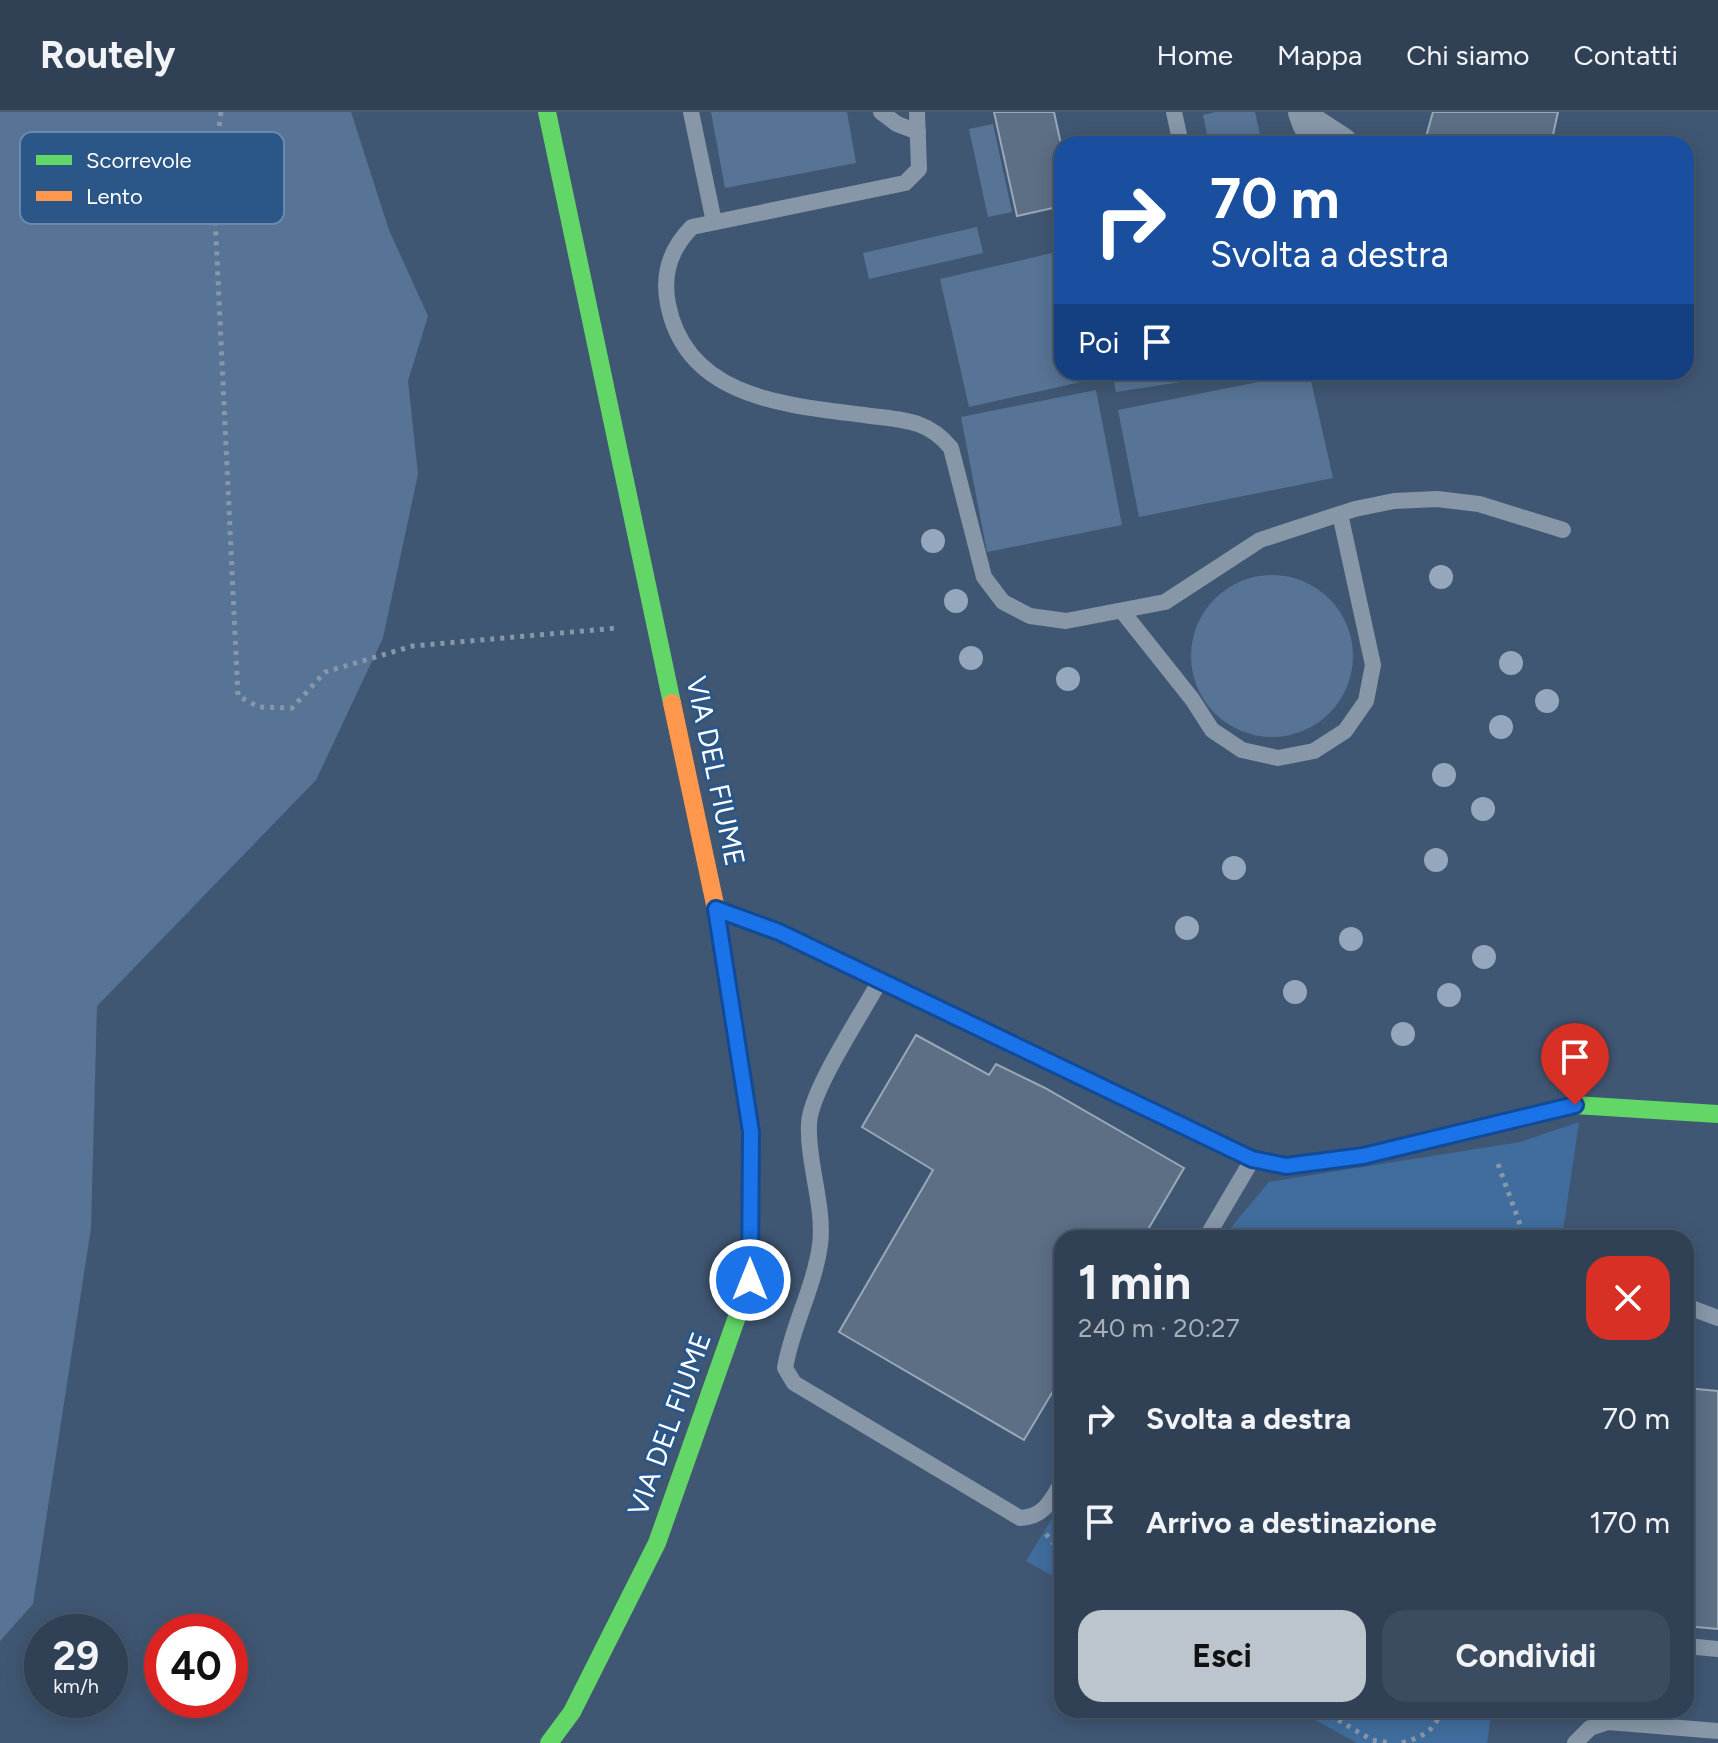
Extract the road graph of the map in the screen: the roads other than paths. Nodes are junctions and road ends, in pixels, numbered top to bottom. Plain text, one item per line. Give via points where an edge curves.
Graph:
1 (547, 112) edge
2 (691, 112) edge
3 (881, 112) edge
4 (917, 112) edge
5 (1174, 112) edge
6 (1305, 112) edge
7 (918, 132) junction
8 (1179, 136) edge
9 (1329, 136) edge
10 (714, 222) junction
11 (1340, 514) junction
12 (1563, 530) dead end
13 (1122, 611) junction
14 (716, 909) junction
15 (880, 981) junction
16 (1718, 1114) edge
17 (1252, 1159) junction
18 (1211, 1230) edge
19 (1694, 1309) edge
20 (1718, 1318) edge
21 (1054, 1495) edge
22 (1694, 1647) edge
23 (1718, 1649) edge
24 (1718, 1731) edge
25 (549, 1743) edge
26 (1575, 1743) edge

1 - 14 street, VIA DEL FIUME
2 - 10 lane
3 - 7 lane
4 - 7 lane
5 - 8 lane
6 - 9 street via 1309,123
7 - 10 lane via 919,169 905,183
10 - 13 lane via 692,227 676,243 666,269 671,321 700,368 731,386 789,406 915,422 939,432 951,448 984,577 1003,602 1030,616 1066,621
11 - 12 lane via 1394,501 1437,499 1479,504
11 - 13 lane via 1260,540 1165,602
11 - 13 lane via 1373,665 1366,701 1345,731 1314,751 1278,758 1242,750 1212,730
14 - 15 street via 779,932
14 - 25 street, VIA DEL FIUME via 751,1132 750,1280 657,1543 572,1712
15 - 17 street
15 - 21 lane via 817,1096 809,1122 821,1242 785,1368 794,1383 1020,1518 1034,1517
16 - 17 street via 1575,1105 1363,1156 1286,1166
17 - 18 lane
19 - 20 lane
22 - 23 lane
24 - 26 lane via 1608,1722 1590,1728

